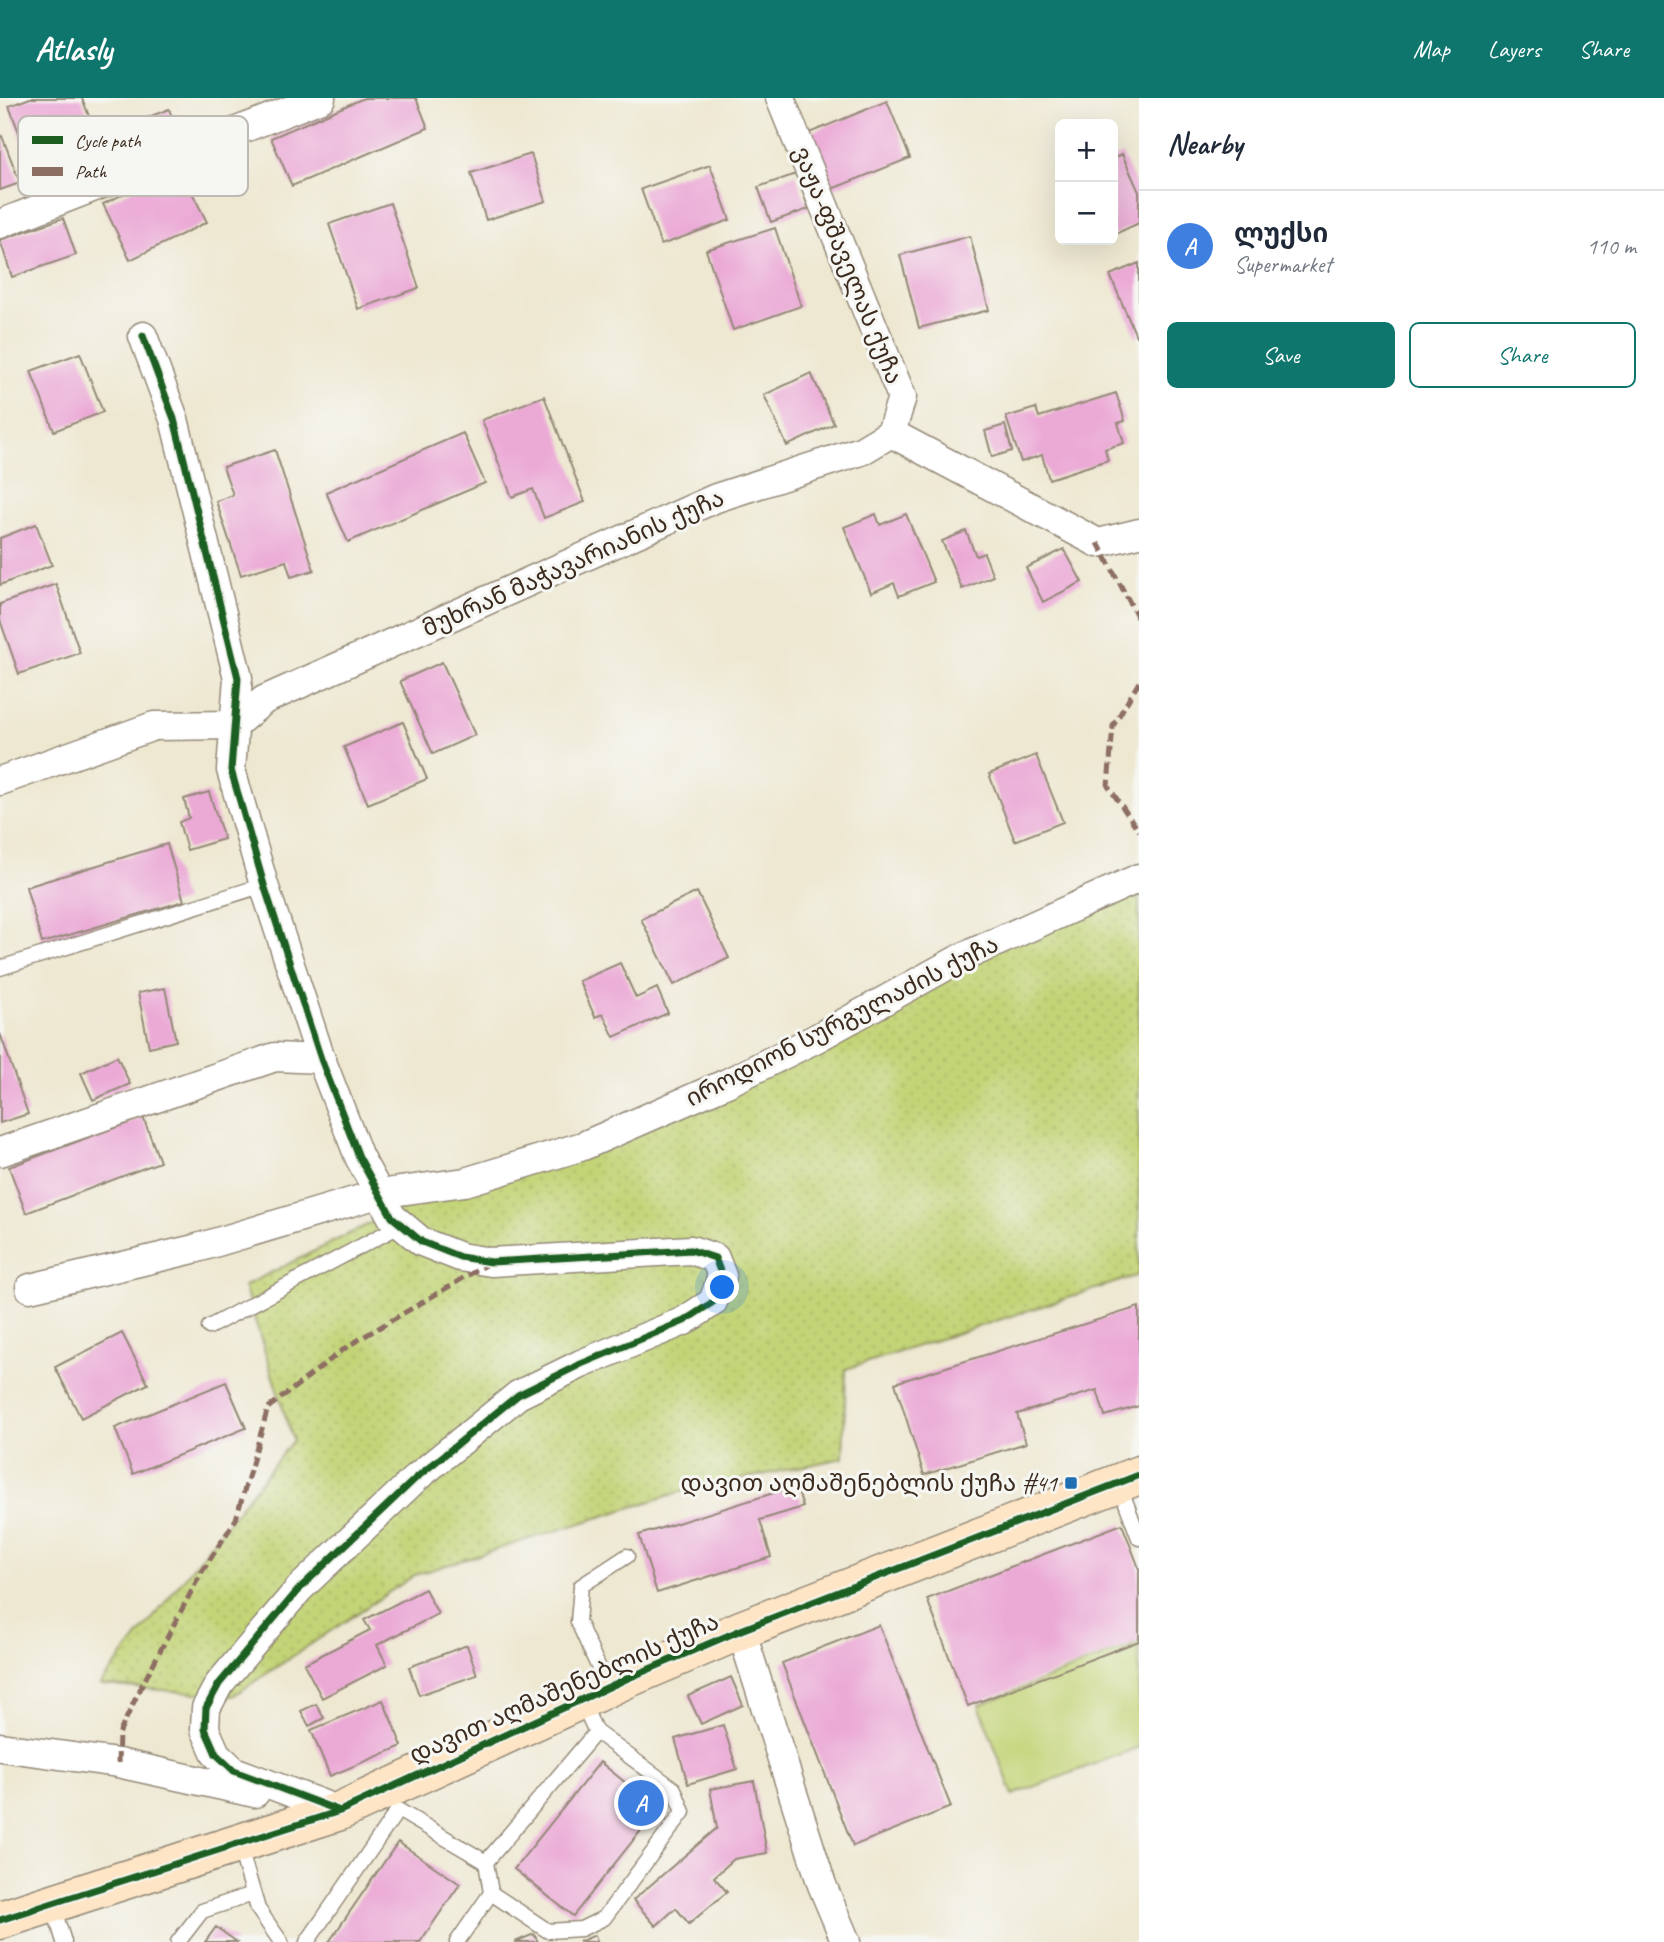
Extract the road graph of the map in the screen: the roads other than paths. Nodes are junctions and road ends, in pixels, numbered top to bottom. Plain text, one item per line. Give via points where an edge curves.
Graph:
1 (321, 98) edge
2 (780, 98) edge
3 (248, 127) edge
4 (71, 196) edge
5 (0, 224) edge
6 (143, 336) dead end
7 (891, 433) junction
8 (1139, 533) edge
9 (234, 725) junction
10 (0, 781) edge
11 (1139, 878) edge
12 (264, 885) junction
13 (0, 968) edge
14 (321, 1059) junction
15 (0, 1152) edge
16 (378, 1194) junction
17 (401, 1225) junction
18 (30, 1288) dead end
19 (209, 1326) dead end
20 (1129, 1479) edge
21 (1139, 1538) edge
22 (627, 1556) dead end
23 (741, 1630) junction
24 (595, 1707) junction
25 (0, 1747) edge
26 (394, 1799) junction
27 (340, 1811) junction
28 (239, 1845) junction
29 (486, 1862) junction
30 (253, 1894) junction
31 (491, 1894) junction
32 (53, 1904) junction
33 (0, 1920) edge
34 (64, 1942) edge
35 (178, 1942) edge
36 (281, 1942) edge
37 (307, 1942) edge
38 (457, 1942) edge
39 (846, 1942) edge

1 - 3 street
2 - 7 street, ვაჟა-ფშაველას ქუჩა via 902,397
4 - 5 street
6 - 9 street via 174,419 235,665
7 - 8 street via 1098,543
7 - 9 street, მუხრან მაჭავარიანის ქუჩა via 861,451 704,504 264,700
9 - 10 street via 154,726
9 - 12 street via 231,769
11 - 16 street, იროდიონ სურგულაძის ქუჩა via 961,958 727,1083 583,1146 466,1182
12 - 13 lane
12 - 14 street
14 - 15 street via 275,1056
14 - 16 street
16 - 17 street
16 - 18 street, იროდიონ სურგულაძის ქუჩა via 194,1249
17 - 19 lane
17 - 27 street via 422,1242 460,1257 491,1262 691,1250 715,1258 722,1276 713,1302 684,1321 518,1395 467,1436 299,1589 219,1684 206,1708 205,1729 216,1755 234,1771
20 - 21 lane
20 - 23 street, დავით აღმაშენებლის ქუჩა
22 - 24 lane via 581,1586 578,1622
23 - 24 street, დავით აღმაშენებლის ქუჩა
23 - 39 street via 822,1885
24 - 26 street, დავით აღმაშენებლის ქუჩა
24 - 29 lane
24 - 31 lane via 674,1789 683,1812 604,1918 581,1929 548,1931
25 - 27 street via 118,1763
26 - 27 street, დავით აღმაშენებლის ქუჩა
26 - 29 lane
26 - 37 lane
27 - 28 street, დავით აღმაშენებლის ქუჩა
28 - 30 lane
28 - 32 street, დავით აღმაშენებლის ქუჩა
29 - 31 lane
30 - 35 lane via 202,1911
30 - 36 lane
31 - 38 lane
32 - 33 street, დავით აღმაშენებლის ქუჩა
32 - 34 lane

